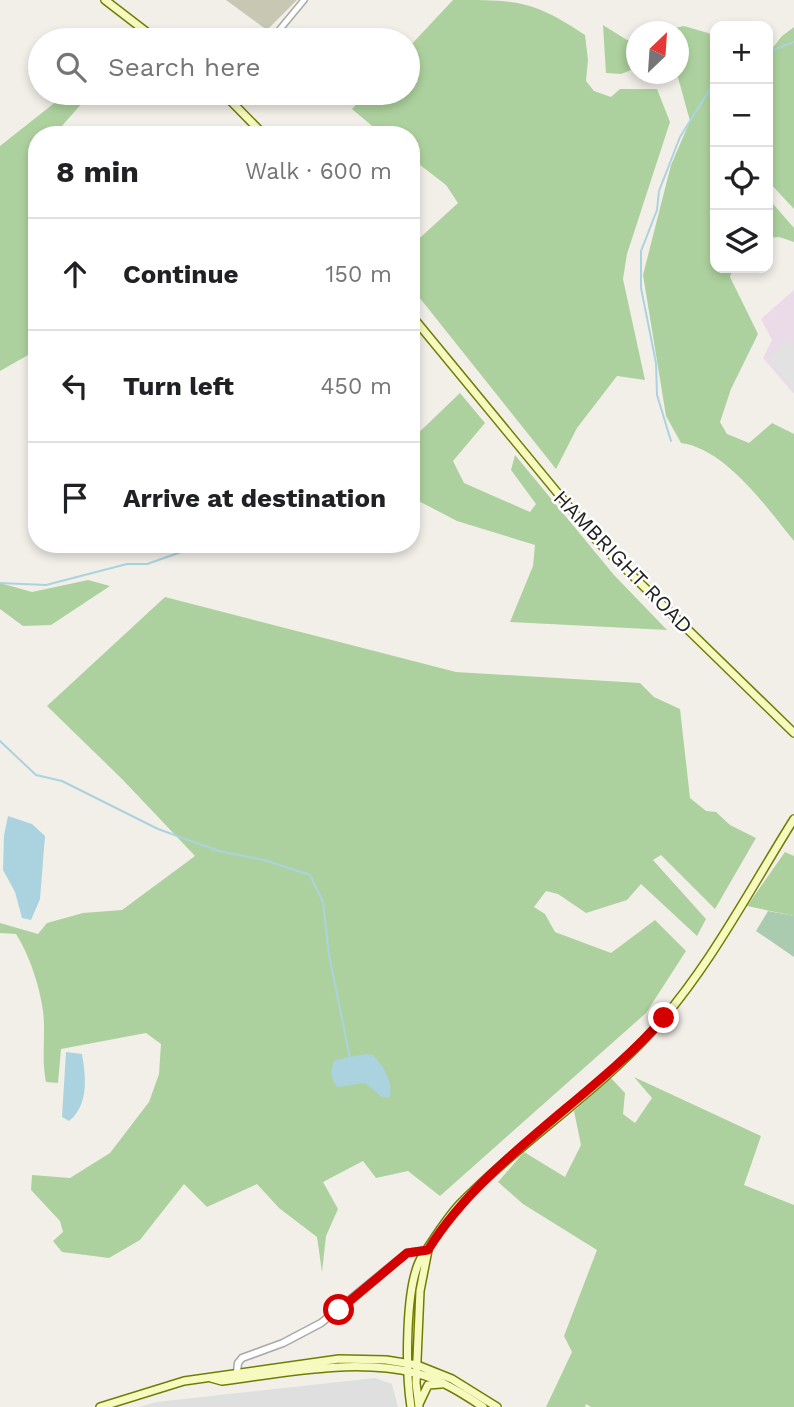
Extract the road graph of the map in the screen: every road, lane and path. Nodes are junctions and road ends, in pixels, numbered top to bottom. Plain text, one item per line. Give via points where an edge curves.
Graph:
1 (105, 0) edge
2 (304, 0) edge
3 (141, 28) edge
4 (281, 28) edge
5 (236, 105) edge
6 (256, 126) edge
7 (420, 326) edge
8 (794, 733) edge
9 (794, 819) edge
10 (428, 1250) junction
11 (408, 1363) junction
12 (414, 1370) junction
13 (237, 1372) junction
14 (207, 1378) junction
15 (450, 1387) junction
16 (124, 1403) edge
17 (416, 1406) edge
18 (100, 1407) edge
19 (129, 1407) edge
20 (482, 1407) edge
21 (496, 1407) edge

1 - 3 main road
2 - 4 street
5 - 6 main road
7 - 8 main road, HAMBRIGHT ROAD via 598,542
9 - 10 main road via 664,1018 461,1204
10 - 11 main road via 413,1286
10 - 12 main road
10 - 13 street via 407,1253 325,1321 242,1358
11 - 12 main road
11 - 13 main road via 340,1360
12 - 14 main road via 326,1369 222,1381
12 - 15 main road
12 - 17 main road
12 - 21 main road via 452,1379
13 - 14 main road
14 - 16 main road via 162,1386
15 - 17 main road via 428,1385
15 - 20 main road
16 - 18 main road
16 - 19 street

